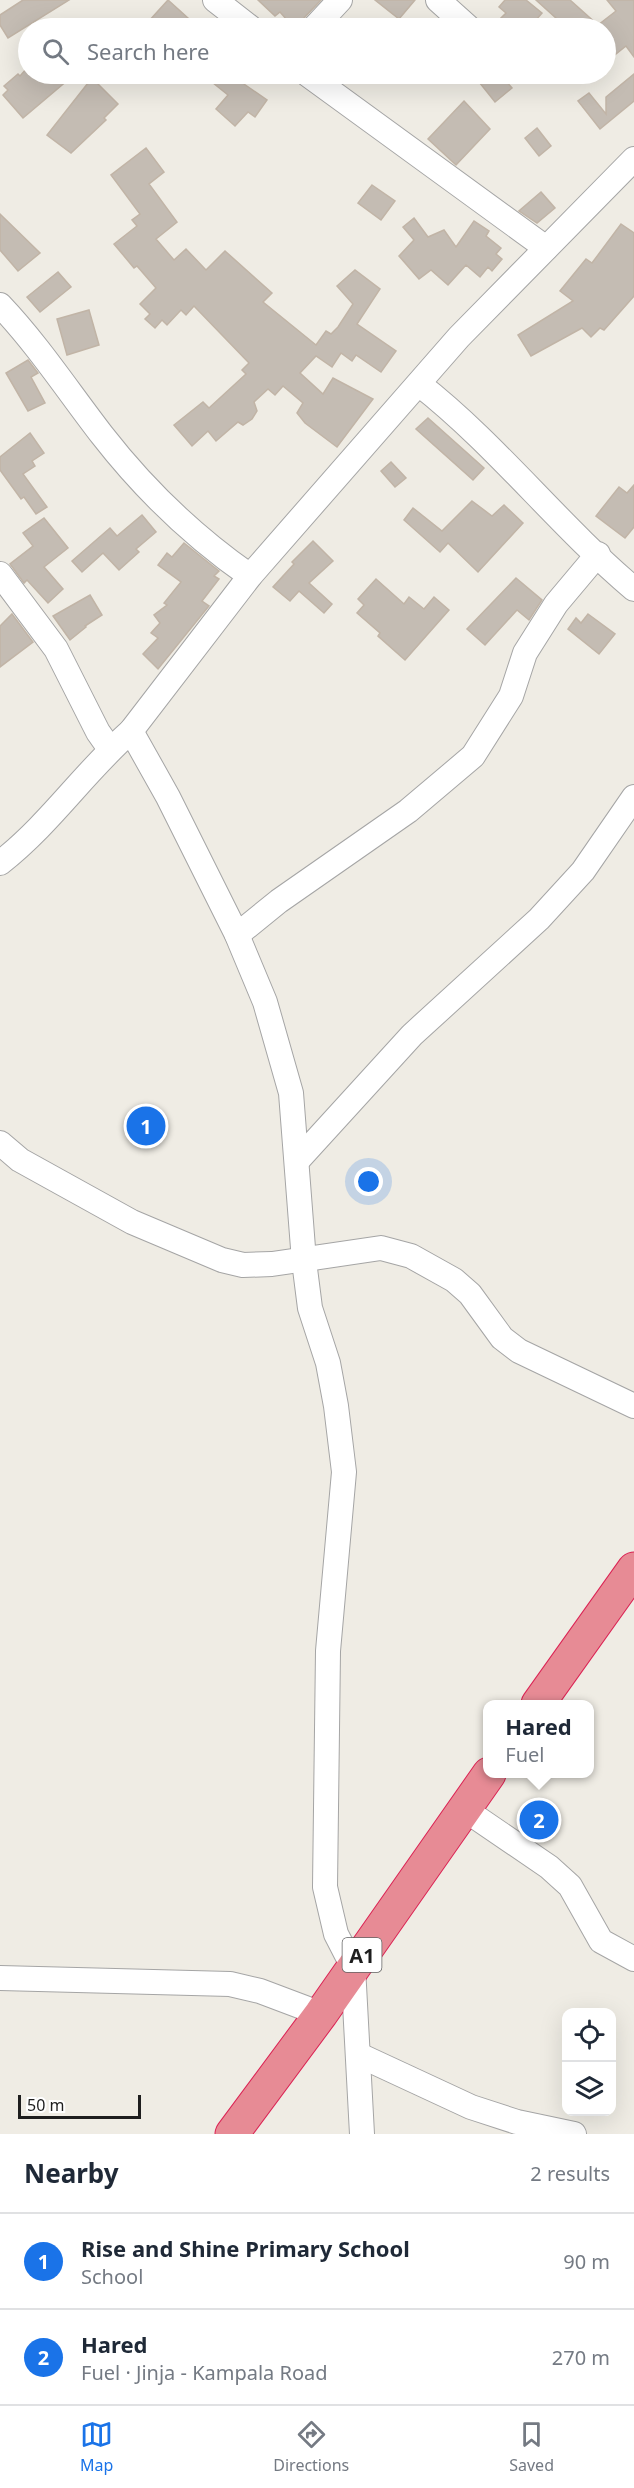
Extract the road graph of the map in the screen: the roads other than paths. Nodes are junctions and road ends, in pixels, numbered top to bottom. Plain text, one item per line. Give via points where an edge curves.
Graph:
1 (215, 0) edge
2 (340, 0) edge
3 (438, 0) edge
4 (238, 18) edge
5 (323, 18) edge
6 (458, 18) edge
7 (321, 84) edge
8 (634, 159) edge
9 (546, 248) junction
10 (0, 305) edge
11 (420, 384) junction
12 (597, 554) junction
13 (0, 574) edge
14 (250, 576) junction
15 (634, 589) edge
16 (131, 730) junction
17 (110, 749) junction
18 (634, 797) edge
19 (0, 863) edge
20 (237, 935) junction
21 (0, 1143) edge
22 (298, 1160) junction
23 (304, 1261) junction
24 (634, 1406) edge
25 (634, 1569) edge
26 (541, 1700) edge
27 (486, 1778) edge
28 (464, 1809) junction
29 (634, 1959) edge
30 (353, 1967) junction
31 (0, 1978) edge
32 (321, 2014) junction
33 (359, 2055) junction
34 (232, 2134) edge
35 (362, 2134) edge
36 (574, 2134) edge

1 - 4 street
2 - 5 street
3 - 6 street
7 - 9 street
8 - 9 street
9 - 11 street via 459,337
10 - 14 street via 157,500
11 - 12 street via 452,410
11 - 14 street
12 - 15 street
12 - 20 street via 556,604 525,653 511,696 473,756 408,811
13 - 17 street via 56,649
14 - 16 street
16 - 17 street
16 - 20 street
17 - 19 street via 68,799
18 - 22 street via 583,871 539,919 412,1035
20 - 22 street via 266,1002 279,1048 291,1093
21 - 23 street via 20,1160 132,1222 198,1251 243,1265
22 - 23 street
23 - 24 street via 381,1248 411,1256 454,1280 470,1294 502,1338 519,1351
23 - 30 street via 310,1308 330,1374 344,1472 328,1651 325,1887 336,1934
25 - 26 highway
27 - 28 highway, A1
28 - 29 street via 563,1880 601,1941
28 - 30 highway, A1
30 - 32 highway, A1
30 - 33 street
31 - 32 street via 230,1984 260,1990
32 - 34 highway, A1
33 - 35 street
33 - 36 street via 471,2107

